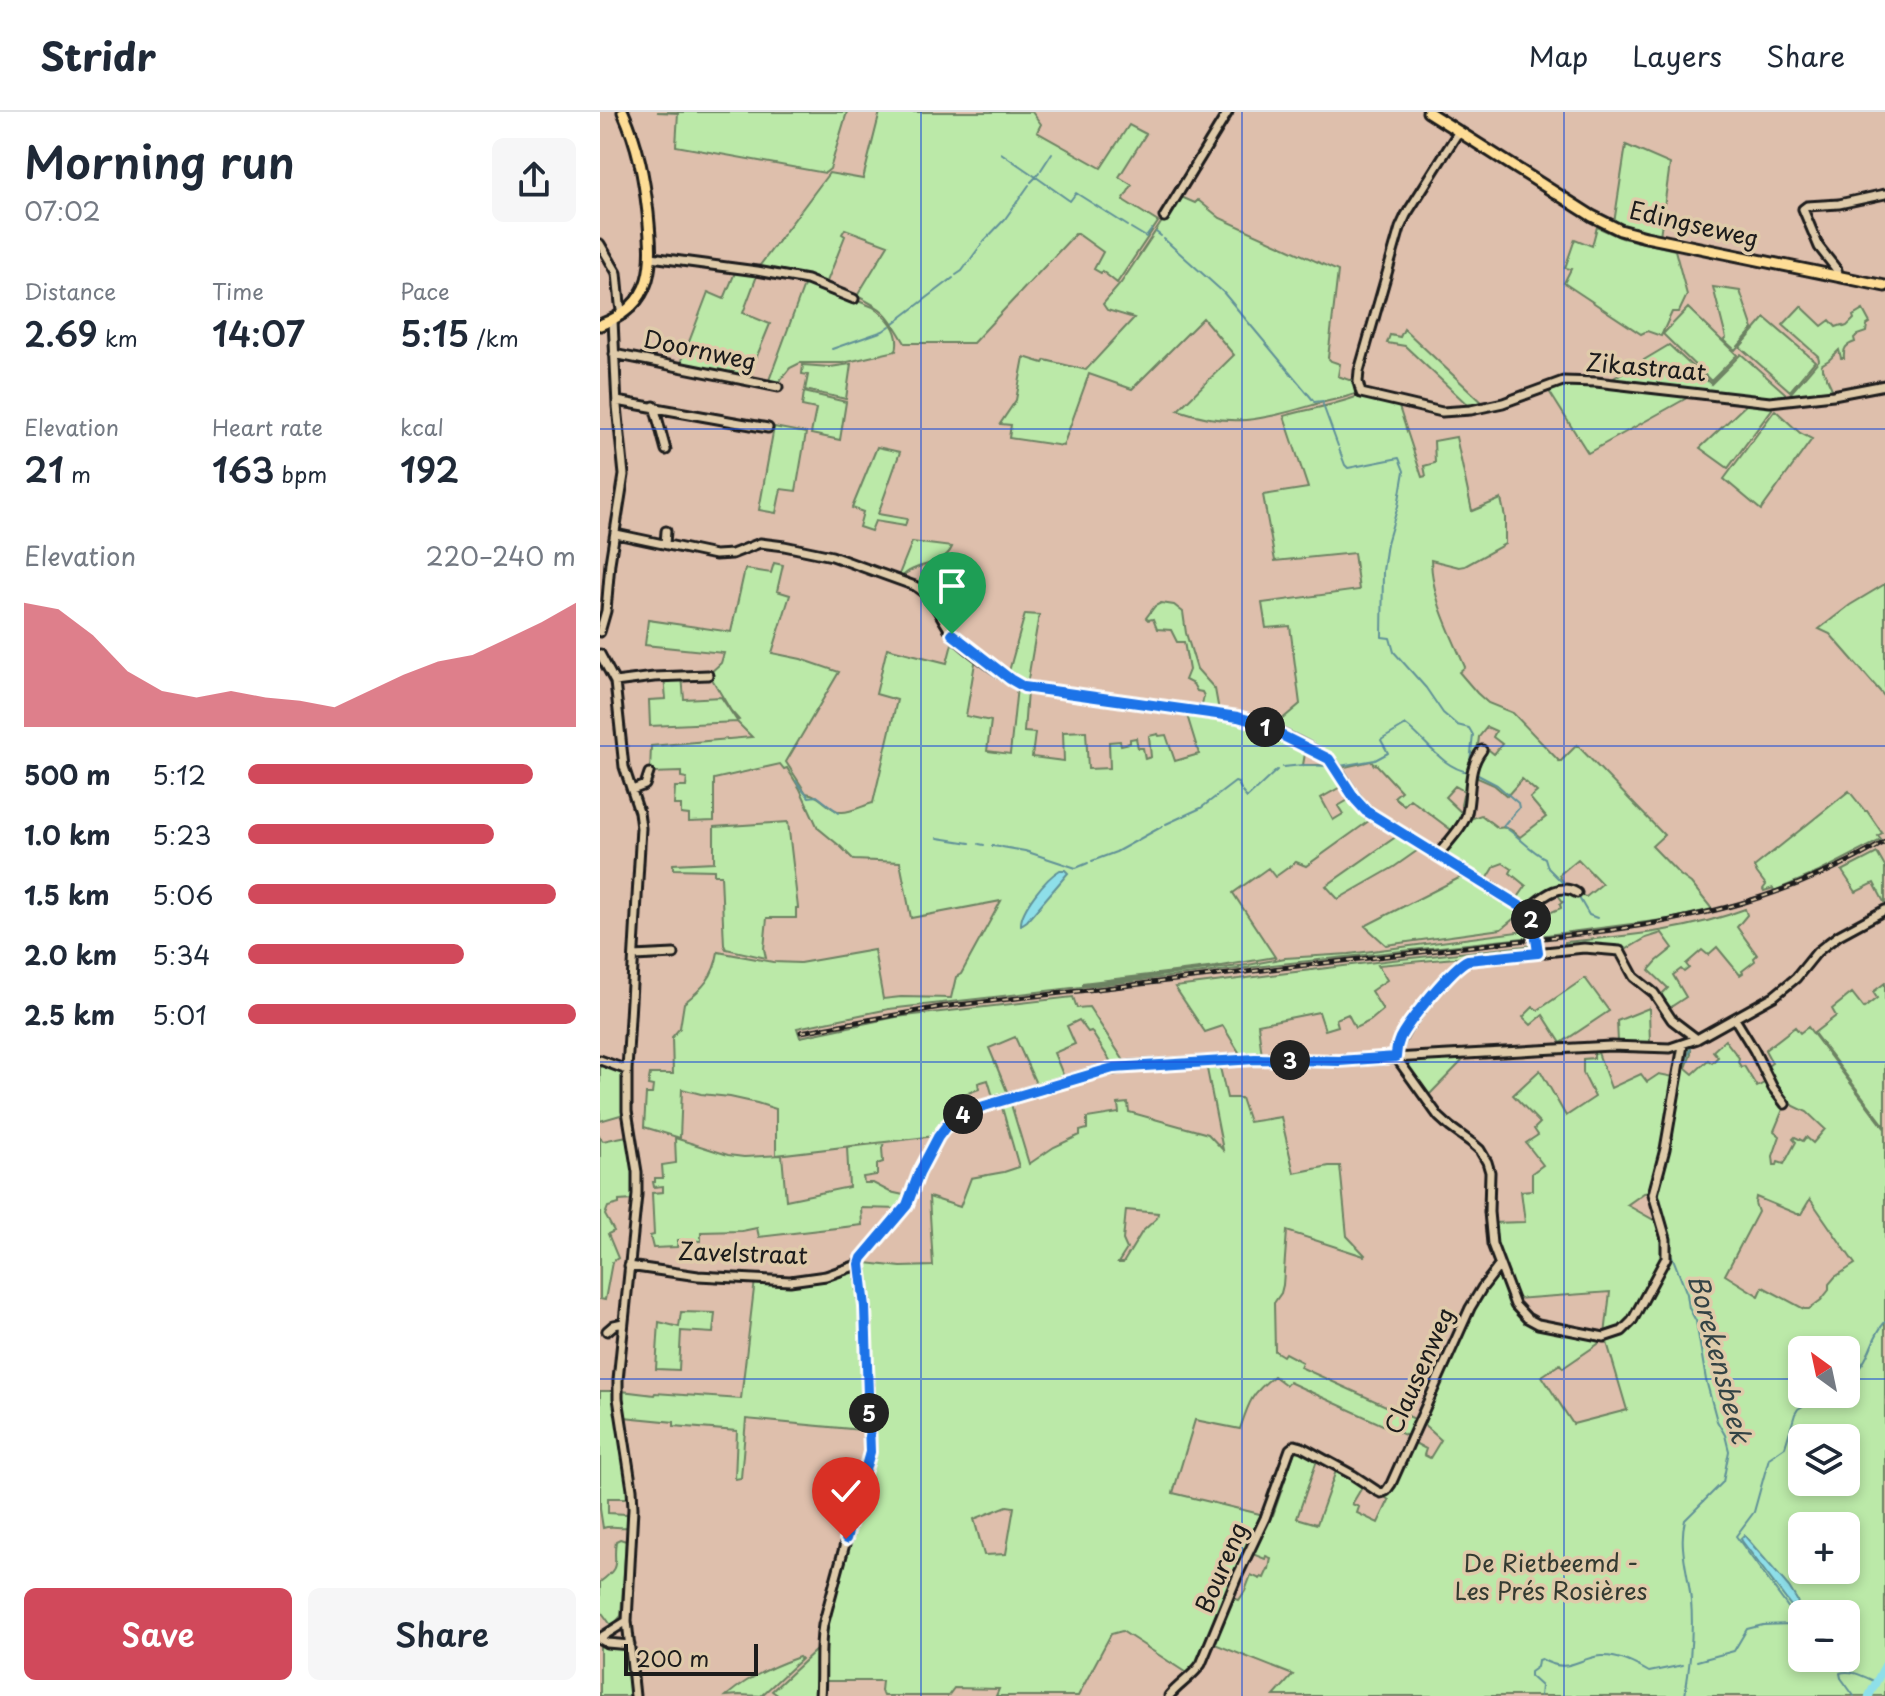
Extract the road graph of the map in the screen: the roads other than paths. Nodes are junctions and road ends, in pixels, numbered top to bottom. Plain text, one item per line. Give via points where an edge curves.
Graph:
1 (623, 112) edge
2 (1228, 112) edge
3 (1428, 112) edge
4 (1459, 131) junction
5 (1885, 194) edge
6 (1164, 217) dead end
7 (600, 244) edge
8 (651, 257) junction
9 (1839, 277) junction
10 (1885, 286) edge
11 (854, 299) dead end
12 (618, 317) junction
13 (600, 325) edge
14 (614, 354) junction
15 (1885, 385) edge
16 (778, 387) dead end
17 (617, 401) junction
18 (654, 406) junction
19 (768, 428) dead end
20 (666, 450) dead end
21 (666, 531) dead end
22 (616, 534) junction
23 (665, 544) junction
24 (600, 632) edge
25 (600, 654) edge
26 (708, 675) dead end
27 (615, 682) junction
28 (1482, 750) dead end
29 (649, 773) dead end
30 (632, 790) junction
31 (1438, 855) junction
32 (1577, 893) dead end
33 (1526, 910) junction
34 (1885, 910) edge
35 (1538, 953) junction
36 (674, 954) dead end
37 (634, 956) junction
38 (1735, 1019) junction
39 (1690, 1042) junction
40 (1396, 1057) junction
41 (600, 1060) edge
42 (627, 1070) junction
43 (1785, 1104) dead end
44 (860, 1264) junction
45 (629, 1266) junction
46 (1499, 1266) junction
47 (623, 1323) junction
48 (607, 1331) dead end
49 (1295, 1445) joint
50 (627, 1621) junction
51 (600, 1638) edge
52 (630, 1645) junction
53 (635, 1696) edge
54 (820, 1696) edge
55 (1169, 1696) edge

1 - 8 main road via 642,168
2 - 6 street
3 - 4 main road, Edingseweg
4 - 9 main road, Edingseweg via 1605,223 1638,236
4 - 15 street, Zikastraat via 1401,224 1359,371 1361,393 1442,412 1503,403 1563,381 1770,402
5 - 9 street via 1805,207 1819,247
7 - 12 street via 617,273
8 - 11 street via 790,276
8 - 12 main road via 641,293
9 - 10 main road, Edingseweg
12 - 13 main road
12 - 14 street
14 - 16 street, Doornweg
14 - 17 street
17 - 18 street
17 - 22 street via 624,475
18 - 19 street
18 - 20 street
21 - 23 street
22 - 23 street
22 - 24 street
23 - 31 street via 723,555 760,543 832,556 926,593 958,640 1024,687 1255,722 1329,759 1366,811
25 - 27 street
26 - 27 street
27 - 30 street via 624,767
28 - 31 street via 1471,774 1467,816
29 - 30 street via 645,785
30 - 37 street via 641,828
31 - 33 street
32 - 33 street via 1555,890
33 - 35 street
34 - 38 street via 1839,935 1786,987
35 - 39 street via 1620,951 1634,977 1654,993
35 - 40 street via 1463,962 1405,1030
36 - 37 street
37 - 42 street
38 - 39 street
38 - 43 street
39 - 40 street via 1663,1049 1611,1046
39 - 46 street via 1653,1194 1666,1258 1628,1326 1604,1337 1538,1324 1515,1305
40 - 44 street via 1113,1068 974,1109 938,1137 907,1205
40 - 46 street via 1439,1117 1487,1162 1489,1228
41 - 42 street
42 - 45 street via 627,1111 637,1172
44 - 45 street, Zavelstraat via 790,1281
44 - 54 street via 869,1454 826,1611
45 - 47 street
46 - 49 street, Clausenweg via 1470,1308 1386,1491 1381,1493
47 - 48 street
47 - 50 street via 618,1390 633,1508
49 - 55 street, Boureng via 1201,1664
50 - 51 street
50 - 52 street
51 - 52 street
52 - 53 street

